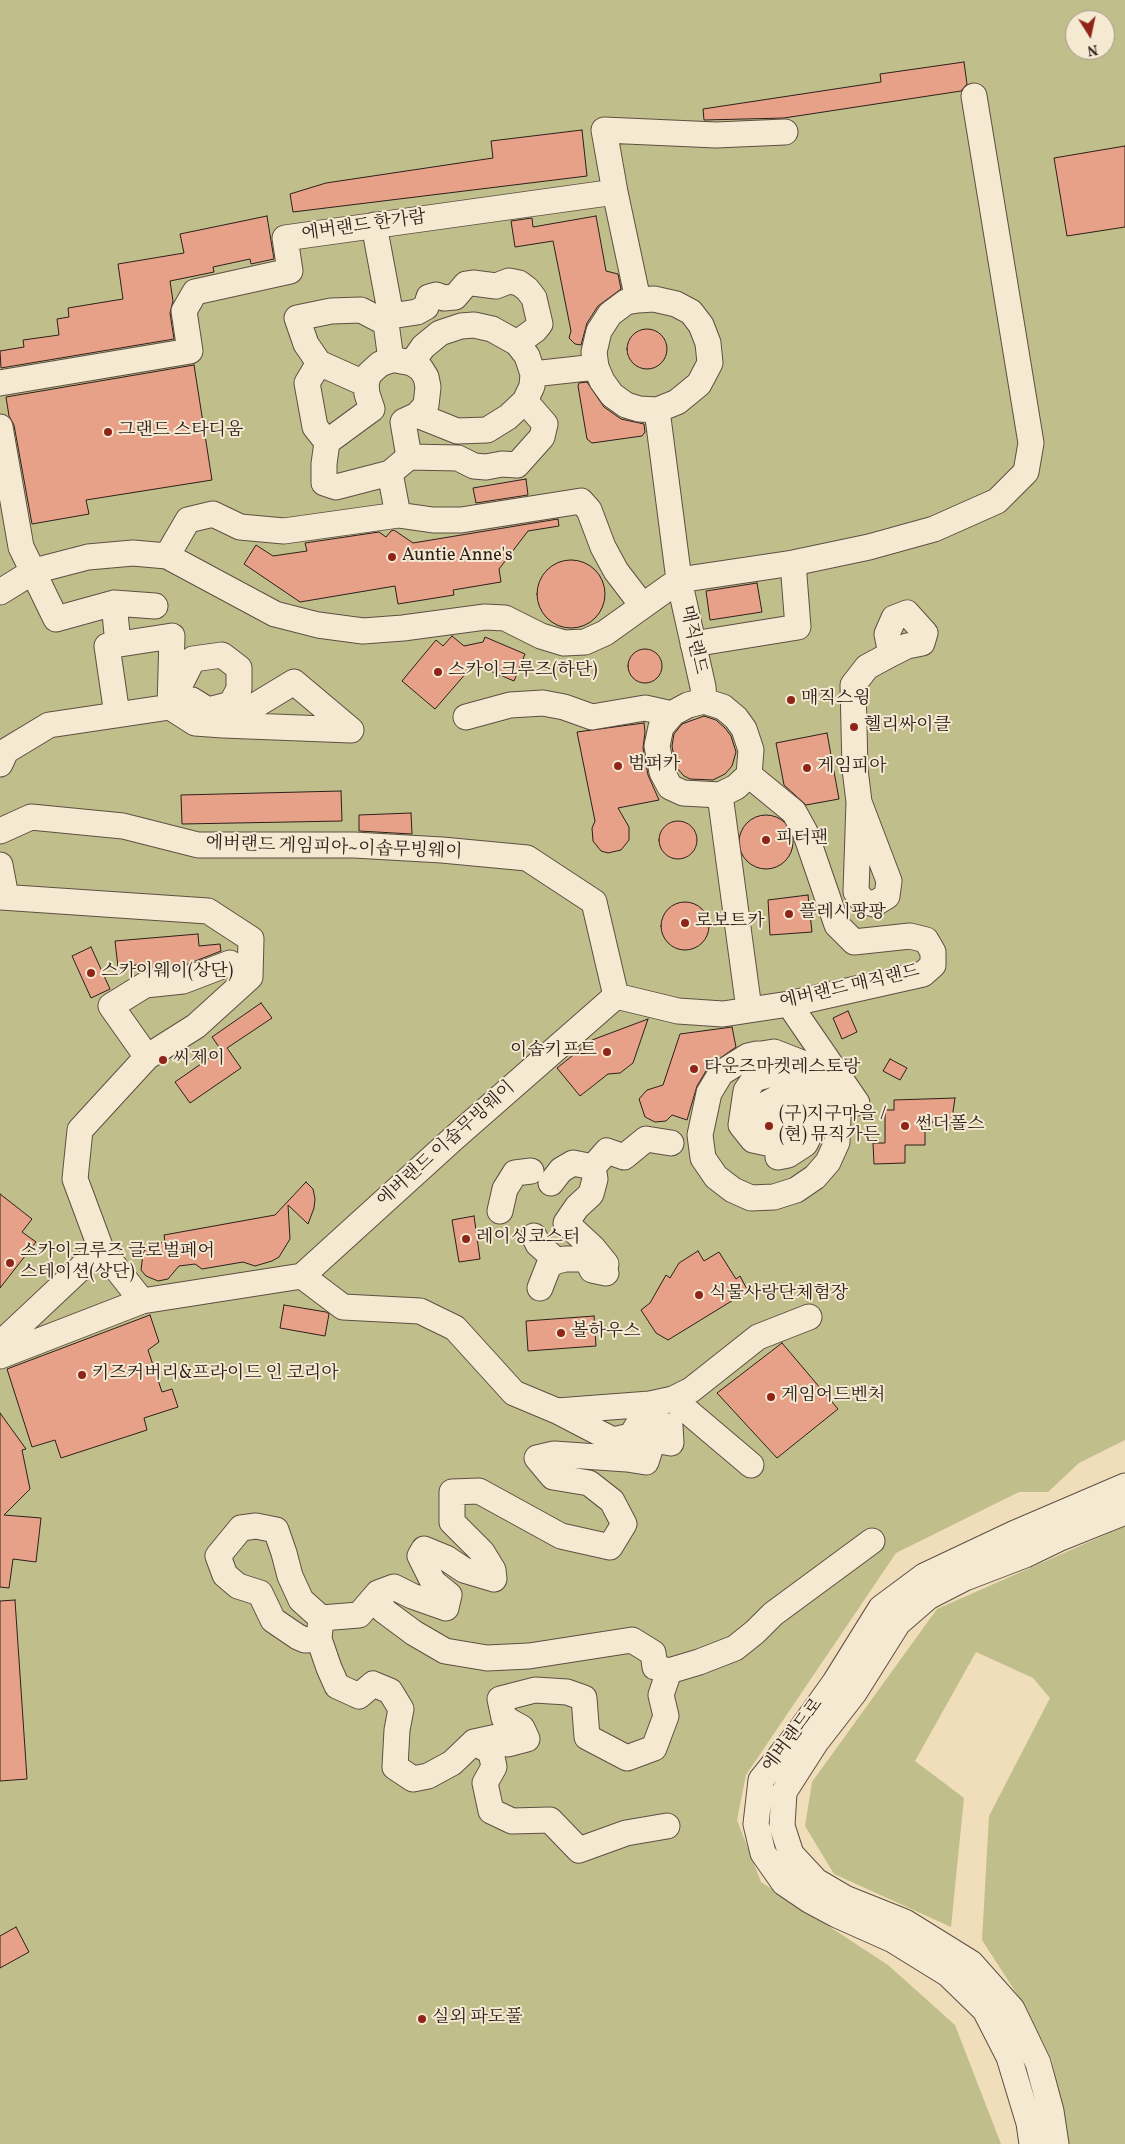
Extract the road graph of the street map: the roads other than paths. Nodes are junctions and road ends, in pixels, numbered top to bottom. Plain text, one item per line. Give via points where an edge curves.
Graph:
1 (974, 96) dead end
2 (785, 132) dead end
3 (614, 192) junction
4 (374, 225) junction
5 (638, 300) junction
6 (388, 320) junction
7 (517, 342) junction
8 (402, 361) junction
9 (319, 363) junction
10 (596, 367) junction
11 (533, 374) junction
12 (0, 383) edge
13 (366, 384) junction
14 (526, 401) junction
15 (372, 409) junction
16 (657, 410) junction
17 (410, 418) junction
18 (0, 427) edge
19 (327, 442) junction
20 (409, 457) junction
21 (390, 473) junction
22 (398, 515) junction
23 (167, 556) junction
24 (793, 563) junction
25 (34, 571) junction
26 (679, 580) junction
27 (0, 592) edge
28 (114, 603) junction
29 (642, 605) junction
30 (155, 606) dead end
31 (118, 644) junction
32 (693, 644) junction
33 (891, 654) dead end
34 (174, 695) junction
35 (704, 701) junction
36 (672, 714) junction
37 (117, 715) junction
38 (466, 717) dead end
39 (223, 725) dead end
40 (0, 764) edge
41 (749, 775) junction
42 (720, 796) junction
43 (859, 802) dead end
44 (0, 831) edge
45 (0, 865) edge
46 (3, 897) edge
47 (250, 978) junction
48 (616, 996) junction
49 (789, 1004) junction
50 (749, 1008) junction
51 (148, 1057) junction
52 (802, 1063) junction
53 (813, 1085) junction
54 (857, 1103) dead end
55 (817, 1119) junction
56 (671, 1143) dead end
57 (778, 1157) dead end
58 (593, 1167) junction
59 (500, 1211) dead end
60 (534, 1236) dead end
61 (101, 1249) junction
62 (557, 1261) junction
63 (302, 1276) junction
64 (540, 1288) dead end
65 (142, 1301) junction
66 (809, 1317) dead end
67 (0, 1344) edge
68 (0, 1356) edge
69 (673, 1398) junction
70 (557, 1411) junction
71 (751, 1465) dead end
72 (1125, 1486) edge
73 (1125, 1512) edge
74 (872, 1541) dead end
75 (290, 1576) junction
76 (260, 1593) junction
77 (378, 1593) junction
78 (320, 1628) junction
79 (668, 1672) junction
80 (474, 1742) junction
81 (667, 1826) dead end
82 (1032, 2144) edge
83 (1056, 2144) edge

1 - 24 street via 1030,443 1026,472 997,501 934,529 869,548
2 - 3 street via 716,135 604,130
3 - 4 street, 에버랜드 한가람
3 - 5 street
4 - 6 street
4 - 12 street, 에버랜드 한가람 via 285,238 290,271 195,292 184,311 190,351
5 - 10 street via 626,302 610,314 599,331 594,352
5 - 16 street via 654,299 676,304 691,312 701,325 708,344 710,363 699,384 677,402
6 - 7 street via 426,307 429,297 456,297 466,284 496,286 519,283 534,298 540,324
6 - 8 street
6 - 9 street via 362,310 331,311 297,318 306,344
7 - 8 street via 492,329 461,326 440,333
7 - 11 street via 527,356
8 - 13 street via 380,364 369,374
8 - 17 street via 421,369 428,387 426,405
9 - 13 street
9 - 19 street via 307,383 315,427
10 - 11 street
10 - 16 street via 607,388 626,405
11 - 14 street
13 - 15 street
14 - 17 street via 487,430 457,432
14 - 20 street via 545,424 542,437 517,465 486,467 474,466 458,458
15 - 17 street via 386,419
15 - 19 street
16 - 26 street, 매직랜드
17 - 20 street
18 - 25 street via 21,548
19 - 21 street via 324,483 336,487
20 - 21 street
21 - 22 street
22 - 23 street via 284,531 240,527 213,514 188,520
22 - 29 street via 461,520 581,501 590,510 602,547 616,571
23 - 25 street via 133,553 88,557
23 - 29 street via 275,614 318,625 363,631 485,617 505,618 564,642 585,642 605,633
24 - 26 street
24 - 32 street via 798,627
25 - 27 street
25 - 28 street via 56,619
26 - 29 street
26 - 32 street, 매직랜드
28 - 30 street
28 - 31 street
31 - 34 street via 172,636
31 - 37 street via 107,646
32 - 35 street, 매직랜드
33 - 43 street via 867,667 853,685
34 - 37 street
34 - 39 street via 194,722
35 - 36 street
35 - 41 street via 722,706 744,730 751,750
36 - 38 street via 645,708 592,717 543,703 510,705
36 - 42 street via 661,727 657,746 662,772 670,787 683,793
37 - 40 street via 49,725 6,751
41 - 42 street
41 - 49 street, 에버랜드 매직랜드 via 794,812 805,832 837,926 854,942 910,936 926,940 934,952 933,965 923,974
42 - 50 street
44 - 48 street, 에버랜드 게임피아~이솝무빙웨이 via 31,817 123,826 198,845 354,845 527,858 594,902
45 - 46 street
46 - 47 street via 208,910 251,939
47 - 51 street via 196,1026
47 - 51 street via 230,963 183,980 145,985 110,1006
48 - 50 street, 에버랜드 매직랜드 via 678,1012 723,1014
48 - 63 street, 에버랜드 이솝무빙웨이
49 - 50 street, 에버랜드 매직랜드
49 - 54 street
51 - 61 street via 80,1130 75,1180
52 - 52 street via 821,1077 834,1098 838,1116 837,1142 828,1162 815,1177 796,1190 774,1197 751,1198 733,1190 716,1177 703,1158 700,1134 709,1093 721,1073 752,1055 774,1052
52 - 53 street
53 - 55 street via 820,1112
53 - 55 street via 786,1070 754,1079 746,1091 741,1125 753,1140 772,1144 793,1132 796,1104 779,1097 764,1105 762,1120 769,1128 755,1122 758,1098 763,1088 789,1083 802,1093
55 - 57 street via 805,1144 788,1155
56 - 58 street via 646,1139 624,1157 607,1151
58 - 59 street via 572,1163 541,1177 515,1173 505,1190
58 - 62 street via 595,1179 591,1194 566,1223 598,1261
60 - 62 street
61 - 65 street
61 - 67 street
62 - 64 street via 549,1265
63 - 65 street
63 - 70 street via 343,1307 420,1311 455,1328 514,1393
65 - 68 street
66 - 69 street via 758,1336 691,1390
69 - 70 street via 650,1404
69 - 71 street
70 - 77 street via 613,1440 637,1445 537,1458 553,1477 589,1483 612,1501 624,1524 610,1547 561,1536 479,1491 452,1492 452,1522 482,1552 493,1570 494,1579 464,1570 424,1549 420,1556 432,1582 449,1595 446,1608 394,1588
72 - 82 street, 에버랜드로 via 924,1576 881,1608 835,1682 761,1780 756,1824 763,1854 784,1883 837,1915 893,1940 948,1974 985,2010 1009,2057 1027,2115
73 - 83 street, 에버랜드로 via 965,1578 928,1597 898,1623 854,1694 816,1742 784,1792 782,1826 791,1854 816,1881 845,1898 905,1922 971,1962 1012,2009 1038,2063
74 - 79 street via 773,1614 735,1648
75 - 76 street
75 - 76 street via 276,1530 256,1526 241,1528 218,1556 225,1575 238,1586
75 - 78 street
76 - 78 street via 274,1620 305,1640
77 - 78 street via 359,1615
77 - 79 street via 382,1610 445,1651 487,1658 530,1656 632,1640 653,1653 655,1667
78 - 80 street via 328,1668 337,1686 359,1696 373,1684 390,1691 401,1709 395,1767 413,1779 428,1776 452,1763
79 - 80 street via 661,1695 666,1716 654,1748 636,1755 627,1758 587,1738 584,1698 567,1692 536,1690 500,1699 504,1718 522,1728 526,1739 508,1744 497,1737
80 - 81 street via 491,1752 494,1767 485,1783 492,1811 512,1821 550,1820 579,1850 626,1834

